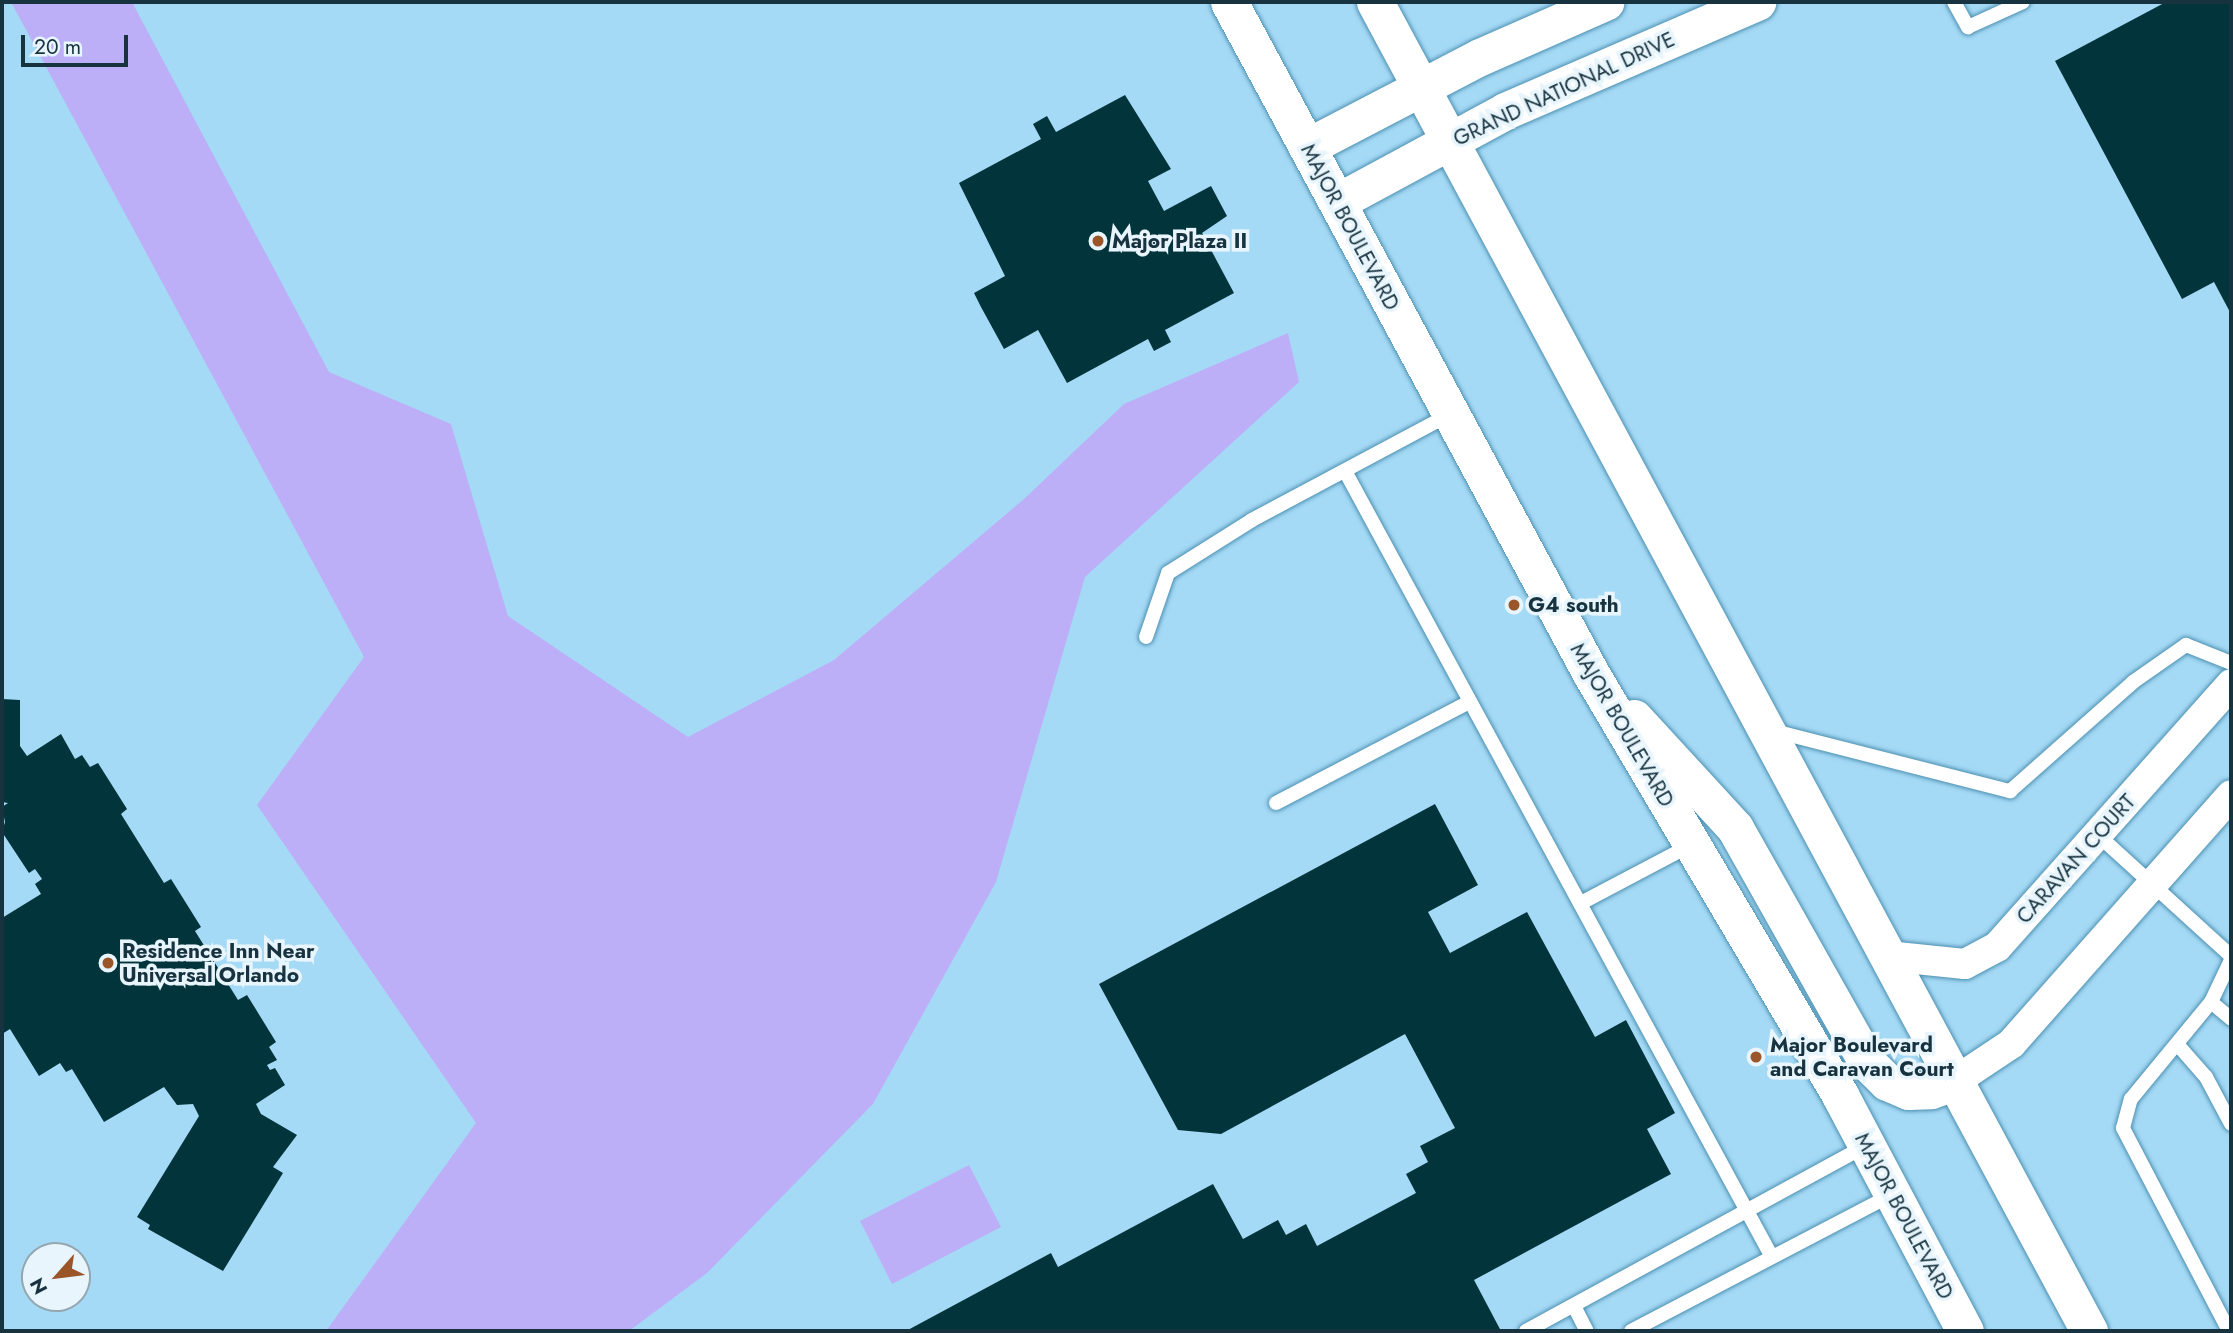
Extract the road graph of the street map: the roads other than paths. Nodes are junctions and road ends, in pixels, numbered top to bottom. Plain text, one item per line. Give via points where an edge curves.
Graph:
1 (1229, 2) edge
2 (1375, 2) edge
3 (1605, 2) edge
4 (1757, 2) edge
5 (1954, 2) edge
6 (2023, 2) edge
7 (1421, 88) junction
8 (1449, 141) junction
9 (1307, 147) junction
10 (1337, 202) junction
11 (1449, 415) junction
12 (1345, 471) junction
13 (1146, 637) dead end
14 (2231, 663) edge
15 (1590, 672) junction
16 (2231, 684) edge
17 (1469, 702) junction
18 (1765, 729) junction
19 (2231, 795) edge
20 (1276, 803) dead end
21 (2098, 835) junction
22 (1693, 844) junction
23 (2152, 884) junction
24 (1581, 903) junction
25 (1886, 956) junction
26 (2231, 958) edge
27 (2211, 1002) junction
28 (2231, 1019) edge
29 (2177, 1044) junction
30 (1954, 1082) junction
31 (2231, 1124) edge
32 (1867, 1146) junction
33 (1893, 1194) junction
34 (1747, 1210) junction
35 (1772, 1257) junction
36 (1574, 1306) junction
37 (1526, 1331) edge
38 (1587, 1331) edge
39 (1631, 1331) edge
40 (1965, 1331) edge
41 (2089, 1331) edge
42 (2229, 1331) edge

1 - 9 street, MAJOR BOULEVARD
2 - 7 street
3 - 7 street
4 - 8 street, GRAND NATIONAL DRIVE via 1505,111
5 - 6 lane via 1968,27
7 - 8 street
7 - 9 street
8 - 10 street, GRAND NATIONAL DRIVE
8 - 18 street
9 - 10 street, MAJOR BOULEVARD
10 - 11 street, MAJOR BOULEVARD
11 - 12 lane
11 - 15 street, MAJOR BOULEVARD
12 - 13 lane via 1252,520 1168,573
12 - 17 lane
14 - 18 lane via 2186,645 2133,682 2010,791
15 - 22 street, MAJOR BOULEVARD
15 - 30 street via 1735,828 1867,1062 1887,1082 1908,1091
16 - 21 street, CARAVAN COURT
17 - 20 lane
17 - 24 lane
18 - 25 street
19 - 23 street
21 - 23 lane
21 - 25 street, CARAVAN COURT via 1987,954 1965,964
22 - 24 lane
22 - 32 street, MAJOR BOULEVARD
23 - 26 lane
23 - 30 street via 2011,1044
24 - 34 lane
25 - 30 street
26 - 27 lane
27 - 28 lane
27 - 29 lane
29 - 31 lane via 2206,1077
29 - 42 lane via 2131,1099 2123,1128
30 - 41 street
32 - 33 street, MAJOR BOULEVARD
32 - 34 lane
33 - 35 lane
33 - 40 street, MAJOR BOULEVARD
34 - 35 lane
34 - 36 lane
35 - 39 lane
36 - 37 lane
36 - 38 lane

